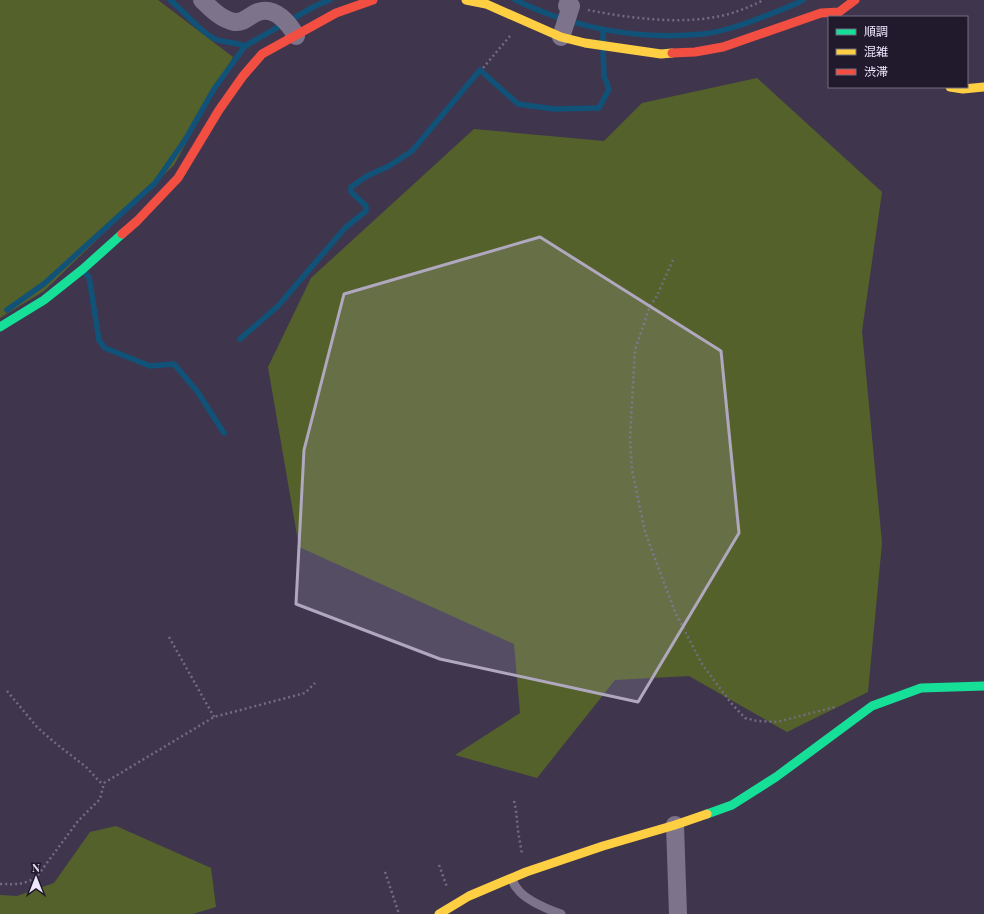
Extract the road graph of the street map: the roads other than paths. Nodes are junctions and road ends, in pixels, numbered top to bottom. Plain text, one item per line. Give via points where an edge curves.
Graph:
1 (202, 0) edge
2 (373, 0) edge
3 (466, 0) edge
4 (855, 0) edge
5 (570, 6) edge
6 (841, 14) edge
7 (290, 27) junction
8 (561, 37) junction
9 (984, 87) edge
10 (953, 88) edge
11 (0, 327) edge
12 (984, 686) edge
13 (675, 825) junction
14 (512, 878) junction
15 (439, 914) edge
16 (561, 914) edge
17 (678, 914) edge

1 - 7 street via 217,14 236,22 258,12 267,11 278,14
2 - 7 street
3 - 8 street via 486,4
4 - 6 street
5 - 8 street
6 - 8 street via 821,12 723,47 695,52 661,54
7 - 11 street via 243,76 178,178 137,221 44,300
9 - 10 street
12 - 13 street via 921,688 872,706 776,777 732,805
13 - 14 street
13 - 17 street
14 - 15 street via 469,896
14 - 16 lane via 516,888 528,898 546,909

